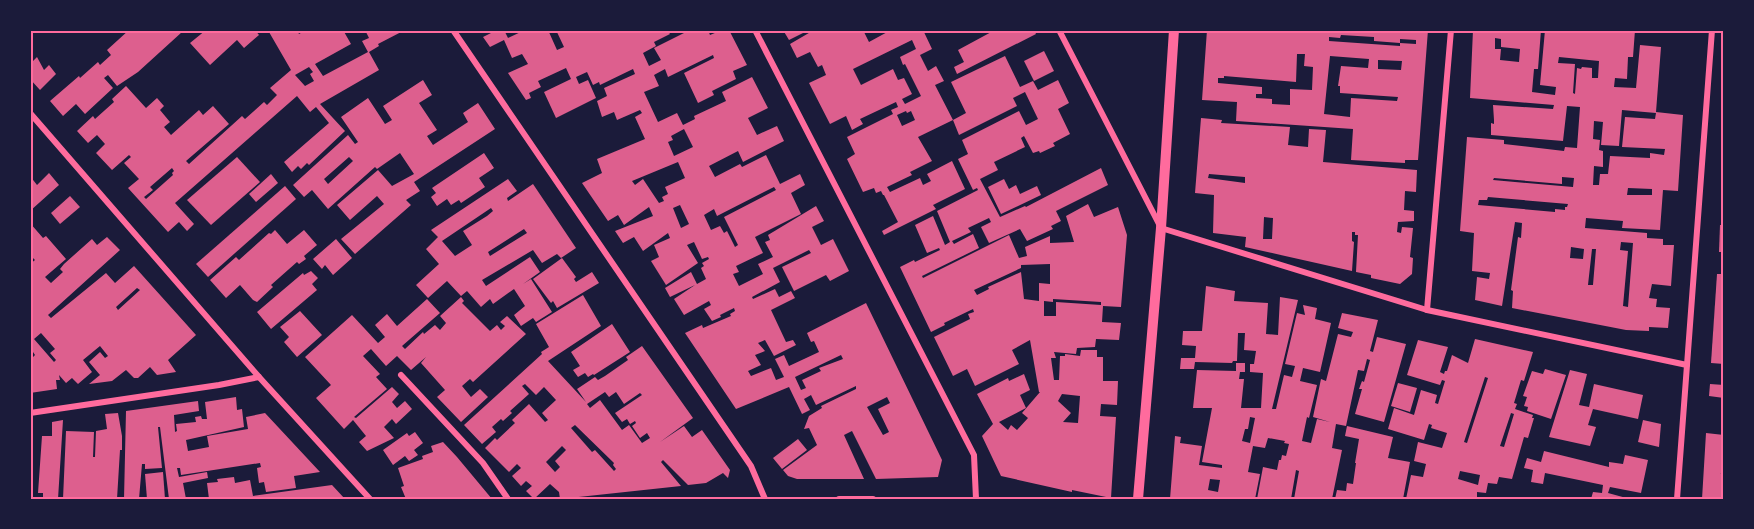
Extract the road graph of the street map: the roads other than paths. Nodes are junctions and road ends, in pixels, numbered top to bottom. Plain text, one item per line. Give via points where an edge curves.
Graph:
1 (453, 30) edge
2 (755, 30) edge
3 (1059, 30) edge
4 (1174, 30) edge
5 (1451, 30) edge
6 (1712, 30) edge
7 (30, 113) edge
8 (1161, 228) junction
9 (1427, 310) junction
10 (1687, 365) junction
11 (401, 375) dead end
12 (260, 376) junction
13 (30, 413) edge
14 (370, 499) edge
15 (508, 499) edge
16 (765, 499) edge
17 (839, 499) edge
18 (873, 499) edge
19 (976, 499) edge
20 (1138, 499) edge
21 (1677, 499) edge

1 - 16 street via 751,466
2 - 19 street via 974,455
3 - 8 street
4 - 8 street
5 - 9 street
6 - 10 street
7 - 12 street
8 - 9 street
8 - 20 street
9 - 10 street
10 - 21 street
11 - 15 street via 483,463
12 - 13 street
12 - 14 street
17 - 18 street

